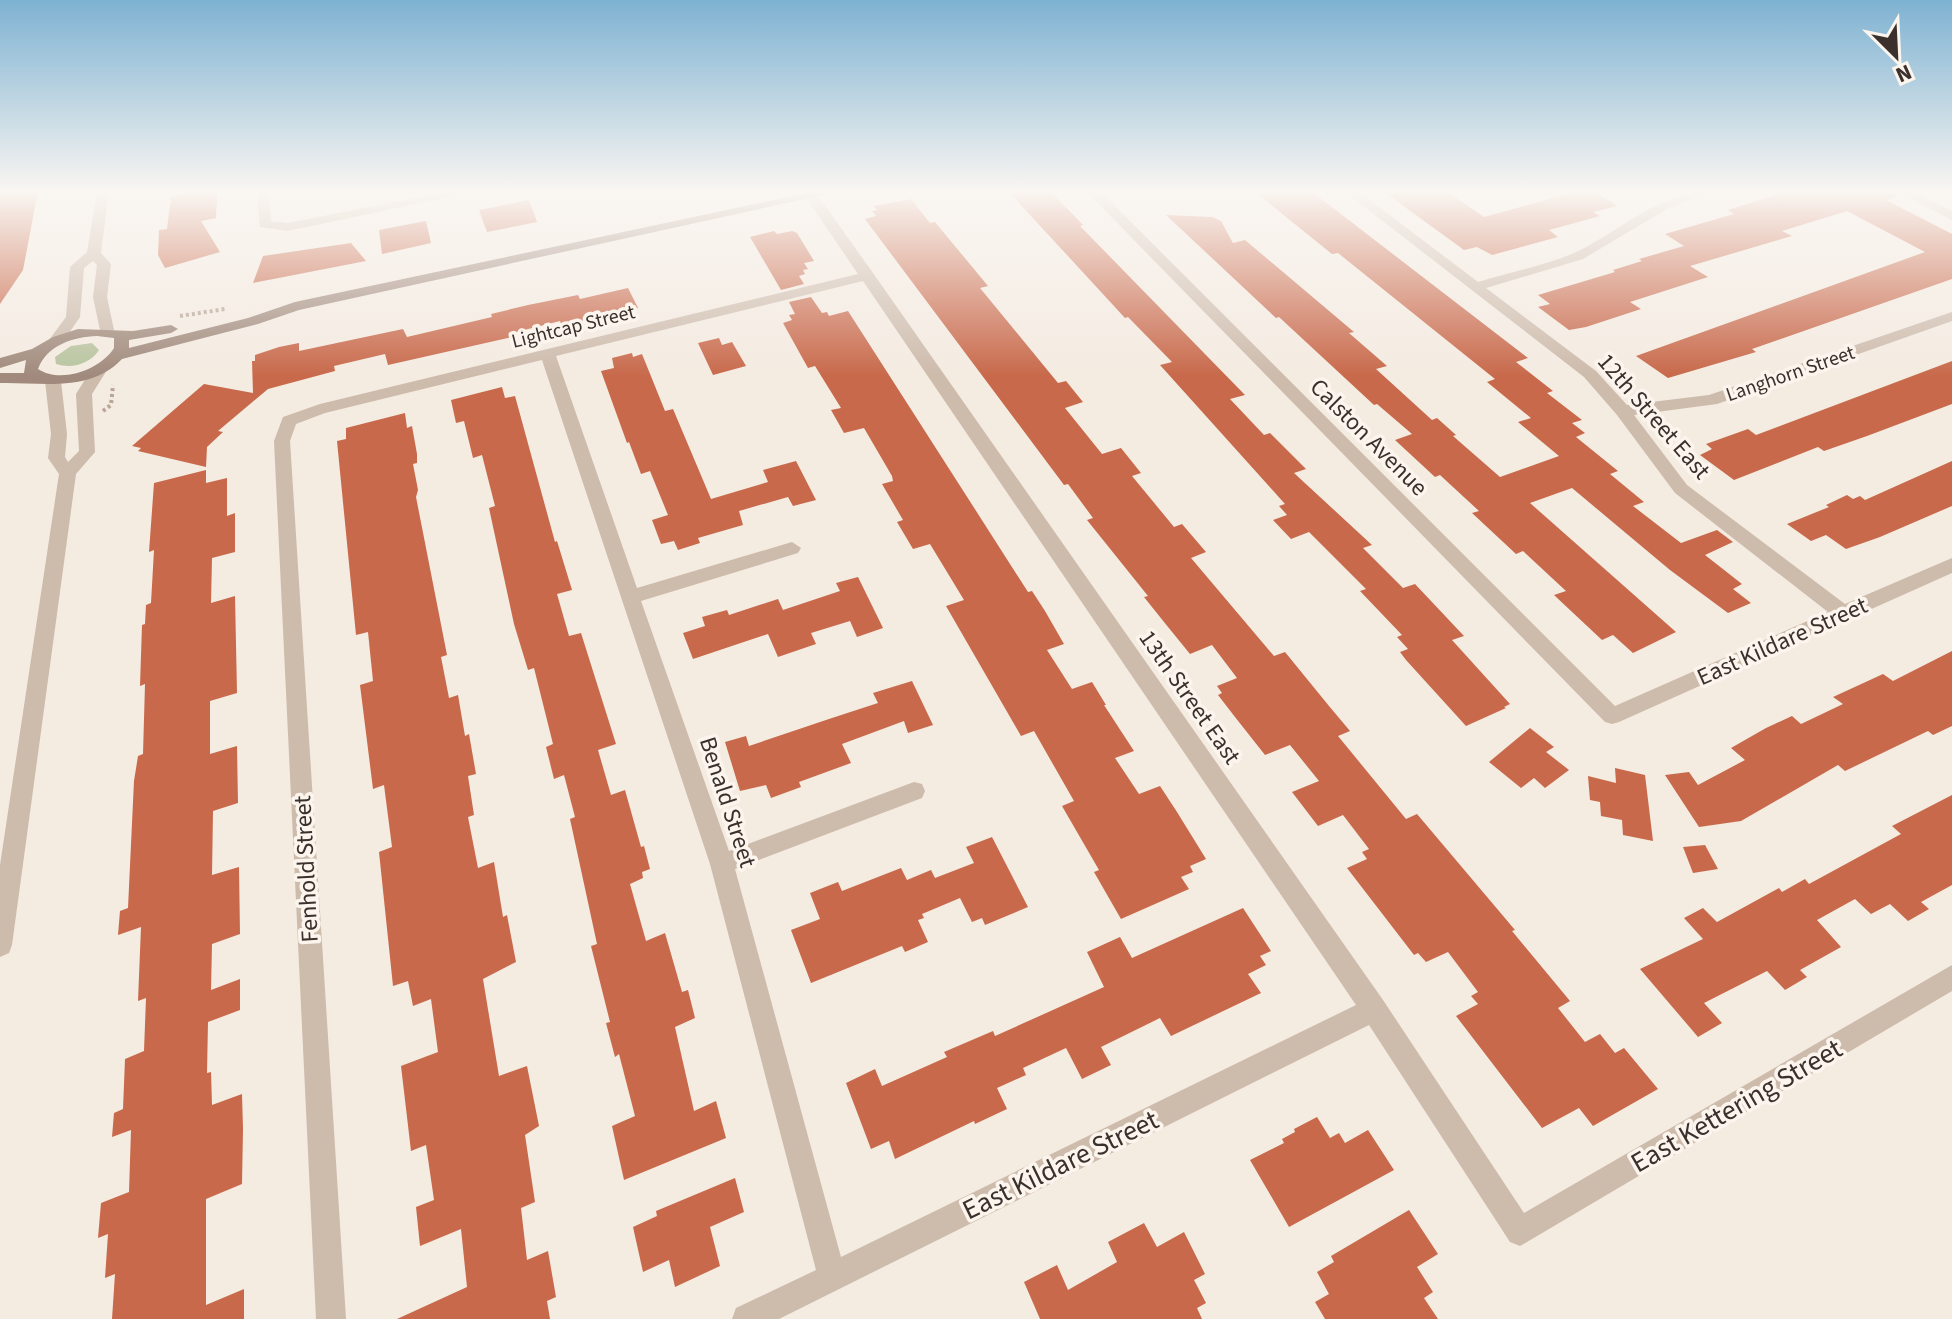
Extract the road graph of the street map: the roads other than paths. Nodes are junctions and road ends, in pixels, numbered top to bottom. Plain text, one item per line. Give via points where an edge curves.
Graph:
1 (546, 253) edge
2 (851, 253) edge
3 (1153, 253) edge
4 (1430, 253) edge
5 (1584, 253) edge
6 (94, 254) joint
7 (868, 276) junction
8 (1475, 287) junction
9 (295, 306) junction
10 (1952, 316) edge
11 (114, 332) junction
12 (57, 340) junction
13 (37, 352) junction
14 (547, 353) junction
15 (120, 355) junction
16 (0, 363) edge
17 (99, 370) junction
18 (36, 377) junction
19 (0, 378) edge
20 (53, 381) junction
21 (1623, 411) junction
22 (289, 421) joint
23 (68, 473) junction
24 (792, 548) dead end
25 (1952, 565) edge
26 (630, 597) junction
27 (1844, 614) junction
28 (1612, 716) joint
29 (914, 791) dead end
30 (722, 864) junction
31 (0, 945) edge
32 (1952, 977) edge
33 (1374, 1009) junction
34 (1520, 1232) joint
35 (832, 1276) junction
36 (331, 1319) edge
37 (747, 1319) edge

1 - 9 main road
2 - 7 street, 13th Street East
3 - 28 street, Calston Avenue
4 - 8 street, 12th Street East
5 - 8 street
6 - 11 street via 104,264 100,297
6 - 12 street via 77,267 73,317
7 - 14 street, Lightcap Street
7 - 33 street, 13th Street East
8 - 21 street, 12th Street East via 1590,374
9 - 11 main road via 248,308 162,331
9 - 15 main road
10 - 21 street, Langhorn Street via 1711,400
11 - 12 main road via 83,332
11 - 15 main road via 123,342
12 - 13 main road
13 - 16 main road
13 - 18 main road via 30,370
14 - 22 street, Lightcap Street
14 - 26 street, Benald Street
15 - 17 main road
17 - 20 main road
17 - 23 street via 84,394 87,452
18 - 19 main road
18 - 20 main road
20 - 23 street via 56,458
21 - 27 street, 12th Street East via 1681,489
22 - 36 street, Fenhold Street via 282,441
23 - 31 street
24 - 26 street
25 - 27 street, East Kildare Street
26 - 30 street, Benald Street
27 - 28 street, East Kildare Street
29 - 30 street
30 - 35 street, Benald Street
32 - 34 street, East Kettering Street
33 - 34 street, 13th Street East
33 - 35 street, East Kildare Street
35 - 37 street, East Kildare Street

